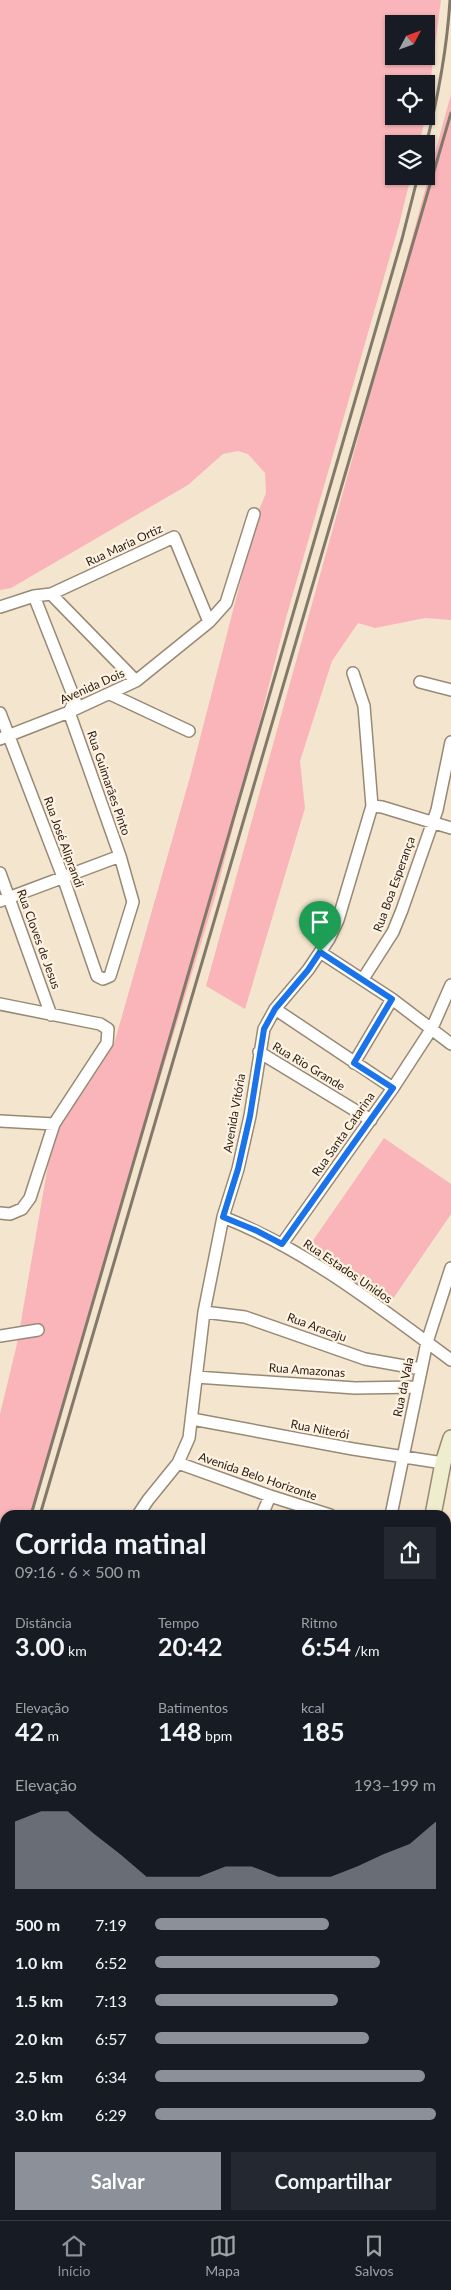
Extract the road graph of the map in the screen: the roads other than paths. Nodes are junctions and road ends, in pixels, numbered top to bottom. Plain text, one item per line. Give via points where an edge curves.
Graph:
1 (254, 514) dead end
2 (51, 594) junction
3 (34, 596) junction
4 (0, 608) edge
5 (209, 622) junction
6 (353, 673) dead end
7 (136, 681) junction
8 (420, 682) dead end
9 (451, 690) edge
10 (110, 694) junction
11 (69, 712) junction
12 (0, 713) edge
13 (189, 732) dead end
14 (4, 738) edge
15 (451, 742) edge
16 (372, 806) junction
17 (431, 822) junction
18 (451, 828) edge
19 (120, 856) junction
20 (0, 873) edge
21 (63, 877) junction
22 (4, 899) edge
23 (320, 952) junction
24 (103, 979) joint
25 (364, 980) junction
26 (451, 985) edge
27 (392, 999) junction
28 (0, 1004) edge
29 (275, 1009) junction
30 (51, 1015) junction
31 (432, 1028) junction
32 (451, 1044) edge
33 (259, 1052) junction
34 (354, 1063) junction
35 (393, 1088) junction
36 (370, 1120) junction
37 (0, 1121) edge
38 (54, 1124) junction
39 (5, 1214) edge
40 (223, 1217) junction
41 (282, 1244) junction
42 (451, 1268) edge
43 (204, 1312) junction
44 (38, 1330) dead end
45 (0, 1336) edge
46 (427, 1342) junction
47 (451, 1360) edge
48 (421, 1369) junction
49 (196, 1377) junction
50 (417, 1387) junction
51 (192, 1419) junction
52 (451, 1438) edge
53 (403, 1456) junction
54 (446, 1458) edge
55 (178, 1463) junction
56 (270, 1496) junction
57 (141, 1510) edge
58 (264, 1510) edge
59 (314, 1510) edge
60 (392, 1510) edge
61 (434, 1510) edge

1 - 5 street, Avenida Dois via 226,603
2 - 3 street, Rua Maria Ortiz
2 - 5 street, Rua Maria Ortiz via 174,537
2 - 7 street
3 - 4 street, Rua Maria Ortiz
3 - 11 street, Rua Guimarães Pinto via 75,700
5 - 7 street, Avenida Dois
6 - 16 street via 364,706
7 - 10 street, Avenida Dois
8 - 9 street
10 - 11 street, Avenida Dois
10 - 13 street
11 - 14 street, Avenida Dois
11 - 19 street, Rua Guimarães Pinto
12 - 14 street, Rua José Aliprandi
14 - 21 street, Rua José Aliprandi
15 - 17 street, Rua Boa Esperança via 441,793
16 - 17 street
16 - 23 street, Avenida Vitória via 338,920
17 - 18 street
17 - 25 street, Rua Boa Esperança via 393,932
19 - 21 street
19 - 24 street, Rua Guimarães Pinto via 132,902 110,976
20 - 22 street, Rua Cloves de Jesus
21 - 22 street
21 - 24 street, Rua José Aliprandi via 97,976
22 - 30 street, Rua Cloves de Jesus
23 - 25 street
23 - 29 street, Avenida Vitória
25 - 27 street
26 - 31 street, Rua Santa Catarina
27 - 31 street
27 - 34 street
28 - 30 street
29 - 33 street, Avenida Vitória via 266,1023
29 - 34 street
30 - 38 street via 100,1024 108,1029 107,1043
31 - 32 street
31 - 35 street, Rua Santa Catarina
33 - 36 street, Rua Rio Grande
33 - 40 street, Avenida Vitória via 250,1116
34 - 35 street
35 - 36 street, Rua Santa Catarina
36 - 41 street, Rua Santa Catarina
37 - 38 street
38 - 39 street via 30,1198 22,1209
40 - 41 street, Rua Estados Unidos
40 - 43 street, Avenida Vitória
41 - 46 street, Rua Estados Unidos
42 - 46 street, Rua da Vala
43 - 48 street, Rua Aracaju via 246,1317 365,1359
43 - 49 street, Avenida Vitória
44 - 45 street
46 - 47 street, Rua Estados Unidos
46 - 48 street, Rua da Vala
48 - 50 street, Rua da Vala
49 - 50 street, Rua Amazonas via 355,1388
49 - 51 street, Avenida Vitória
50 - 53 street, Rua da Vala
51 - 53 street, Rua Niterói
51 - 55 street, Avenida Vitória via 186,1450
52 - 54 street
53 - 54 street, Rua Niterói
53 - 60 street, Rua da Vala
54 - 61 street
55 - 56 street, Avenida Belo Horizonte
55 - 57 street, Avenida Vitória
56 - 58 street
56 - 59 street, Avenida Belo Horizonte

